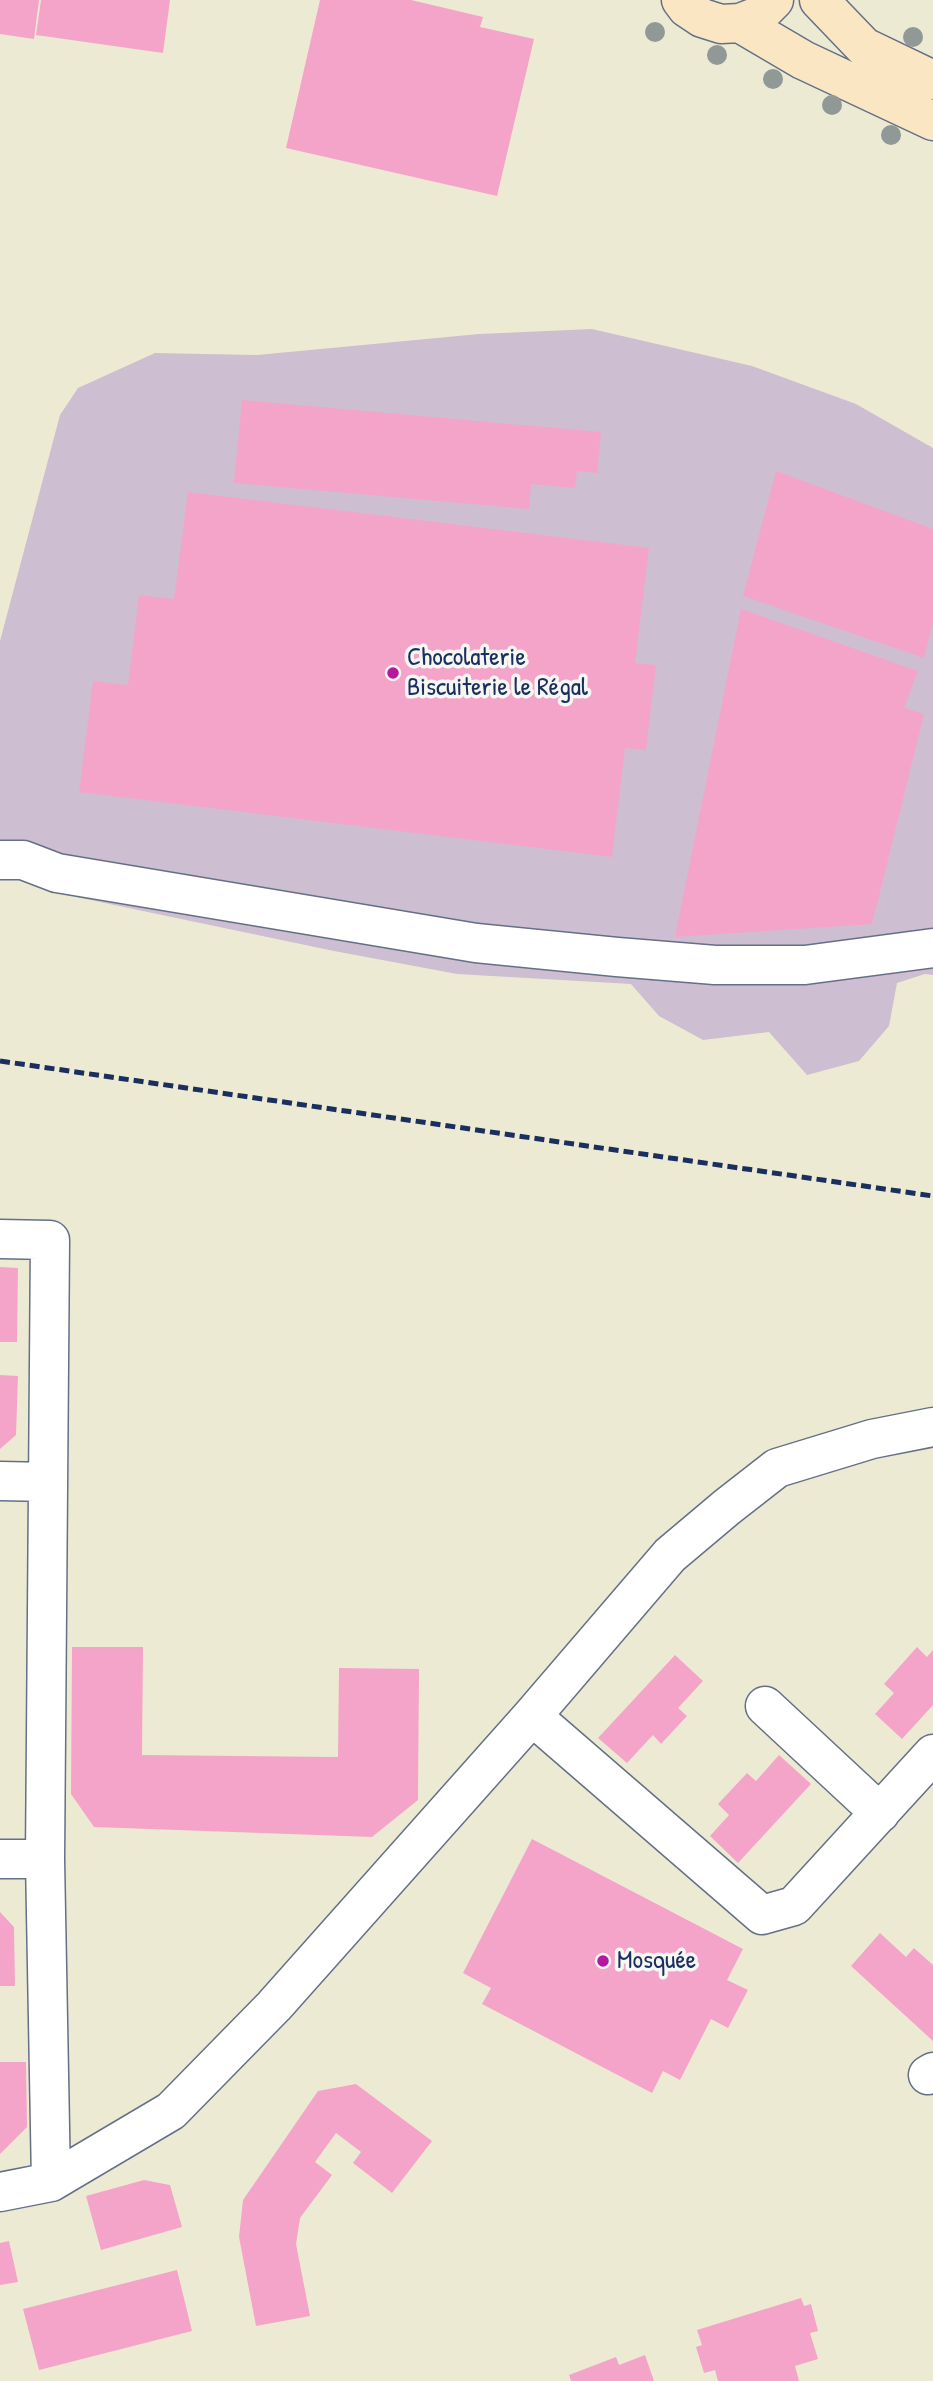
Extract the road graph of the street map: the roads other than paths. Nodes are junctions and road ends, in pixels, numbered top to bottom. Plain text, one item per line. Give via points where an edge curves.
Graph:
1 (665, 0) edge
2 (819, 0) edge
3 (848, 0) edge
4 (692, 9) edge
5 (765, 10) edge
6 (864, 47) junction
7 (933, 80) edge
8 (933, 121) edge
9 (0, 860) edge
10 (933, 948) edge
11 (0, 1239) edge
12 (933, 1427) edge
13 (0, 1481) edge
14 (48, 1482) junction
15 (765, 1706) dead end
16 (532, 1716) junction
17 (933, 1754) edge
18 (880, 1813) junction
19 (0, 1859) edge
20 (45, 1859) junction
21 (51, 2182) junction
22 (0, 2192) edge

1 - 4 main road
2 - 6 main road
3 - 6 street via 850,22
4 - 5 main road via 721,24
5 - 8 main road via 803,60
6 - 7 main road
9 - 10 street via 23,860 57,873 476,943 617,957 715,965 805,965
11 - 14 street via 50,1240
12 - 16 street via 872,1439 777,1468 670,1555
13 - 14 street
14 - 20 street
15 - 18 street
16 - 18 street via 762,1915 794,1906
16 - 21 street via 274,2006 171,2111
17 - 18 street
19 - 20 street
20 - 21 street
21 - 22 street

